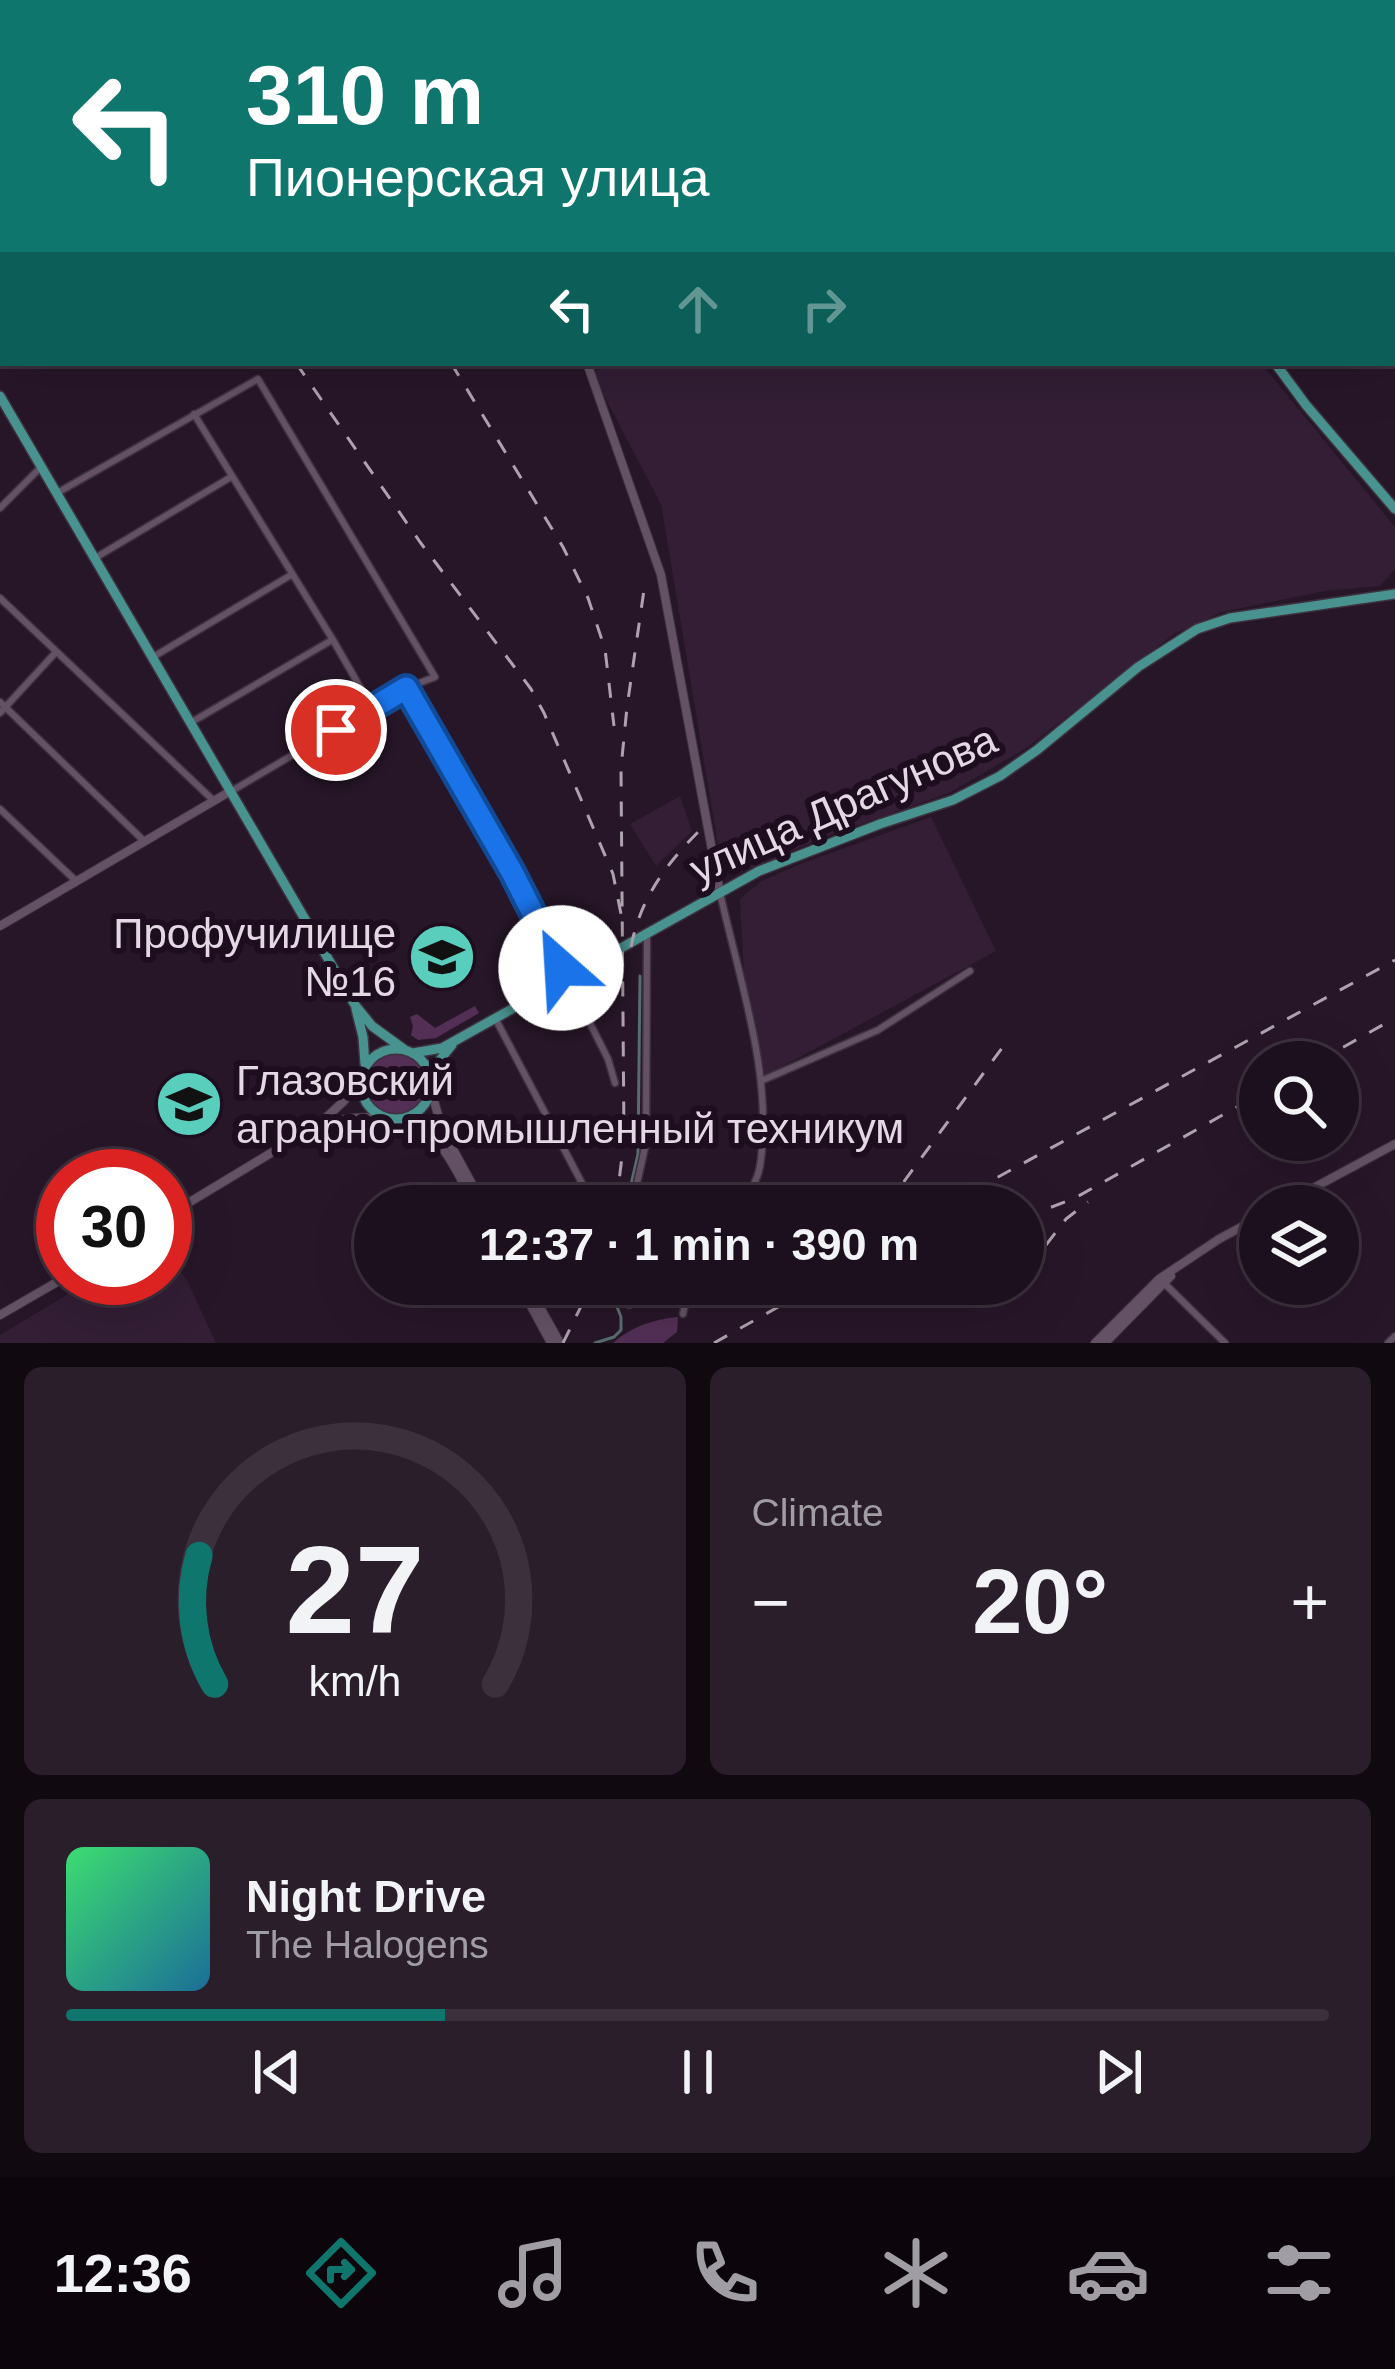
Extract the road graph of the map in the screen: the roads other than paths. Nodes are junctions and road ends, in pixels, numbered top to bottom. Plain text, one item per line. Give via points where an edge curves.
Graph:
1 (588, 366) edge
2 (1277, 366) edge
3 (0, 396) edge
4 (194, 414) junction
5 (42, 466) junction
6 (231, 477) junction
7 (57, 493) junction
8 (0, 508) edge
9 (1395, 509) edge
10 (95, 558) junction
11 (291, 574) junction
12 (1391, 592) edge
13 (0, 598) edge
14 (333, 640) junction
15 (56, 652) junction
16 (153, 658) junction
17 (406, 688) junction
18 (2, 707) edge
19 (372, 709) junction
20 (190, 723) junction
21 (229, 792) junction
22 (214, 801) junction
23 (0, 809) edge
24 (144, 841) junction
25 (76, 881) junction
26 (719, 893) junction
27 (0, 926) edge
28 (647, 934) junction
29 (970, 971) dead end
30 (565, 978) junction
31 (355, 1005) junction
32 (494, 1017) junction
33 (460, 1037) junction
34 (409, 1051) junction
35 (363, 1072) junction
36 (763, 1080) junction
37 (615, 1083) dead end
38 (431, 1084) junction
39 (383, 1117) junction
40 (400, 1119) junction
41 (319, 1124) junction
42 (1395, 1144) edge
43 (466, 1185) edge
44 (470, 1185) edge
45 (583, 1185) edge
46 (637, 1185) edge
47 (754, 1185) edge
48 (1319, 1185) edge
49 (192, 1201) edge
50 (1239, 1229) edge
51 (1161, 1281) junction
52 (36, 1294) edge
53 (535, 1305) edge
54 (685, 1305) edge
55 (683, 1314) dead end
56 (0, 1315) edge
57 (1395, 1336) edge
58 (556, 1343) edge
59 (1095, 1343) edge
60 (1105, 1343) edge
61 (1225, 1343) edge
62 (1388, 1343) edge

1 - 26 main road via 661,575
2 - 9 main road
3 - 5 main road
4 - 6 street
4 - 7 street
4 - 17 street via 258,379 435,677
5 - 7 main road
5 - 8 street
6 - 10 street
6 - 11 street
7 - 10 main road
10 - 16 main road
11 - 14 street
11 - 16 street
12 - 26 main road, улица Драгунова via 1197,629 1000,776
13 - 15 street
14 - 19 street
14 - 20 street
15 - 18 street
15 - 22 street
16 - 20 main road
17 - 19 street
17 - 30 street
18 - 24 street
19 - 21 street
20 - 21 main road
21 - 22 main road
21 - 31 main road
22 - 24 main road
23 - 25 street
24 - 25 main road
25 - 27 main road
26 - 28 main road, улица Драгунова
26 - 36 street
28 - 30 main road, улица Драгунова
28 - 46 street via 646,1143
29 - 36 street via 878,1030
30 - 32 main road, улица Драгунова
30 - 37 street
31 - 34 main road
31 - 35 main road
32 - 33 main road, улица Драгунова
32 - 45 street
33 - 34 main road, улица Драгунова
33 - 38 main road, улица Драгунова
34 - 35 main road via 375,1055
34 - 38 main road via 426,1065
35 - 39 main road via 364,1098
35 - 41 main road
36 - 47 street
38 - 40 main road via 423,1108
38 - 44 main road
39 - 40 main road
39 - 41 main road
40 - 43 main road via 439,1143
41 - 49 main road
42 - 48 main road
50 - 51 main road
51 - 59 main road
51 - 60 main road
51 - 61 street
52 - 56 main road
53 - 58 main road
54 - 55 street
57 - 62 street

